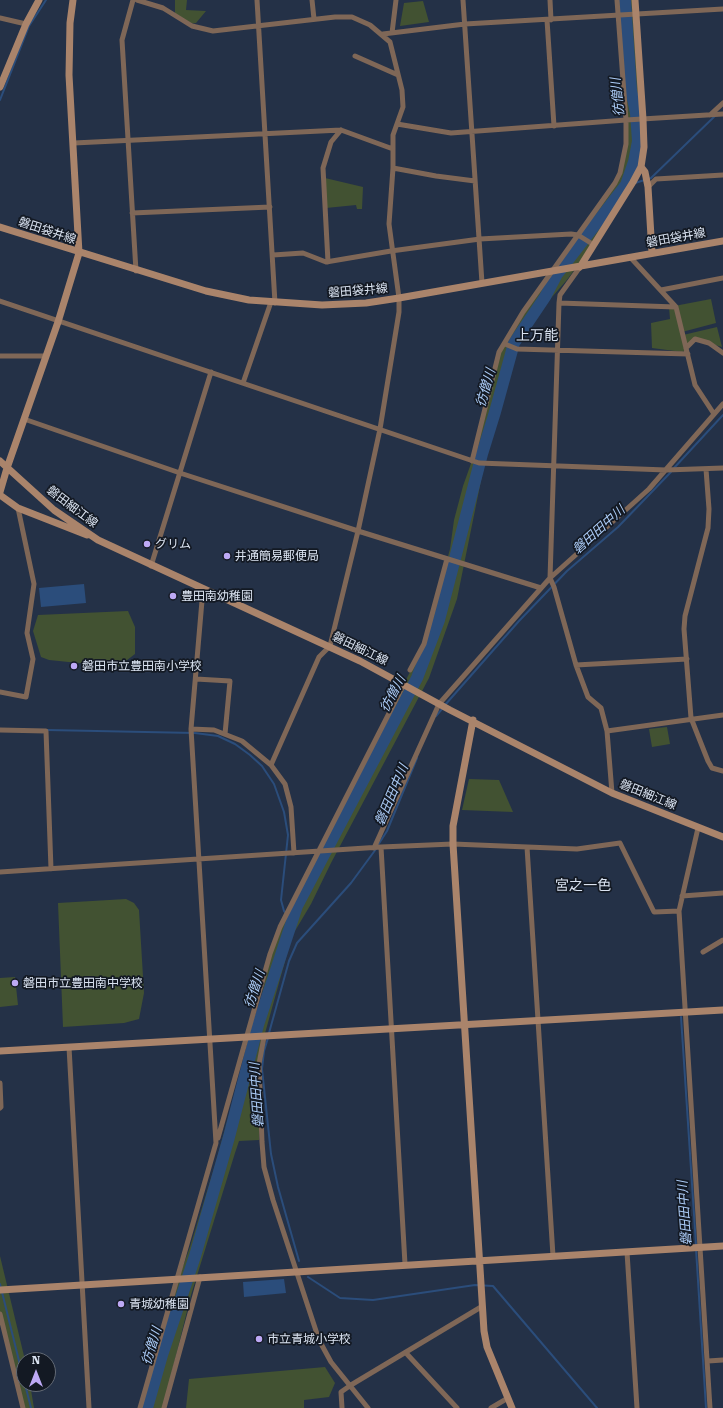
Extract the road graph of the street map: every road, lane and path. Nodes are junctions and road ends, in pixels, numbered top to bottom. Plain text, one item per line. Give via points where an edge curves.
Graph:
1 (39, 0) edge
2 (73, 0) edge
3 (132, 0) edge
4 (137, 0) edge
5 (257, 0) edge
6 (312, 0) edge
7 (396, 0) edge
8 (463, 0) edge
9 (550, 0) edge
10 (617, 0) edge
11 (635, 0) edge
12 (723, 9) edge
13 (636, 14) junction
14 (618, 15) junction
15 (0, 18) edge
16 (314, 19) junction
17 (549, 20) junction
18 (26, 24) junction
19 (464, 24) junction
20 (258, 27) junction
21 (392, 33) junction
22 (383, 34) junction
23 (355, 56) dead end
24 (398, 75) junction
25 (0, 87) edge
26 (723, 102) edge
27 (723, 114) edge
28 (710, 115) junction
29 (643, 119) junction
30 (626, 120) junction
31 (397, 124) junction
32 (554, 126) junction
33 (341, 130) junction
34 (472, 131) junction
35 (265, 132) junction
36 (128, 141) junction
37 (74, 143) junction
38 (392, 149) junction
39 (641, 167) junction
40 (393, 168) junction
41 (723, 175) edge
42 (476, 181) junction
43 (648, 187) junction
44 (270, 207) junction
45 (132, 213) junction
46 (0, 227) edge
47 (578, 235) junction
48 (480, 239) junction
49 (723, 241) edge
50 (594, 245) junction
51 (391, 251) junction
52 (79, 253) junction
53 (652, 254) junction
54 (273, 255) junction
55 (630, 257) junction
56 (328, 262) junction
57 (580, 267) junction
58 (136, 270) junction
59 (552, 271) junction
60 (723, 278) edge
61 (482, 283) junction
62 (661, 290) junction
63 (399, 298) junction
64 (0, 301) edge
65 (273, 303) junction
66 (559, 303) junction
67 (676, 307) junction
68 (58, 322) junction
69 (505, 344) junction
70 (686, 348) junction
71 (558, 350) junction
72 (723, 353) edge
73 (688, 354) junction
74 (0, 356) edge
75 (46, 356) junction
76 (211, 372) junction
77 (243, 383) junction
78 (723, 404) edge
79 (714, 414) junction
80 (24, 419) junction
81 (380, 429) junction
82 (0, 461) edge
83 (472, 461) junction
84 (554, 467) junction
85 (7, 468) junction
86 (723, 468) edge
87 (706, 469) junction
88 (666, 470) junction
89 (180, 473) junction
90 (0, 494) edge
91 (18, 508) junction
92 (358, 531) junction
93 (98, 540) junction
94 (447, 559) junction
95 (151, 566) junction
96 (550, 578) junction
97 (541, 588) junction
98 (203, 589) junction
99 (330, 646) junction
100 (687, 659) junction
101 (576, 665) junction
102 (410, 670) dead end
103 (196, 679) junction
104 (404, 684) junction
105 (0, 692) edge
106 (439, 704) junction
107 (723, 715) edge
108 (691, 718) junction
109 (473, 720) junction
110 (191, 729) junction
111 (0, 730) edge
112 (607, 731) junction
113 (225, 734) junction
114 (271, 765) junction
115 (723, 771) edge
116 (612, 793) junction
117 (698, 828) junction
118 (723, 837) edge
119 (453, 844) junction
120 (381, 847) junction
121 (527, 847) junction
122 (374, 848) junction
123 (320, 851) junction
124 (294, 853) junction
125 (198, 858) junction
126 (51, 869) junction
127 (0, 872) edge
128 (723, 893) edge
129 (682, 896) junction
130 (679, 910) junction
131 (723, 940) edge
132 (703, 952) dead end
133 (723, 1010) edge
134 (685, 1012) junction
135 (538, 1021) junction
136 (464, 1025) junction
137 (393, 1030) junction
138 (264, 1037) junction
139 (210, 1038) junction
140 (246, 1038) junction
141 (69, 1048) junction
142 (0, 1051) edge
143 (0, 1083) edge
144 (0, 1108) edge
145 (216, 1143) junction
146 (723, 1246) edge
147 (700, 1247) junction
148 (627, 1252) junction
149 (553, 1256) junction
150 (478, 1261) junction
151 (405, 1264) junction
152 (298, 1271) junction
153 (200, 1277) junction
154 (178, 1279) junction
155 (82, 1285) junction
156 (0, 1290) edge
157 (481, 1307) junction
158 (0, 1314) edge
159 (406, 1353) junction
160 (723, 1360) edge
161 (708, 1361) junction
162 (351, 1385) junction
163 (508, 1398) junction
164 (23, 1408) edge
165 (89, 1408) edge
166 (140, 1408) edge
167 (164, 1408) edge
168 (342, 1408) edge
169 (368, 1408) edge
170 (458, 1408) edge
171 (491, 1408) edge
172 (512, 1408) edge
173 (637, 1408) edge
174 (710, 1408) edge

1 - 18 street
2 - 37 street via 69,50
3 - 36 street via 122,40
4 - 20 street via 163,8 202,30
5 - 20 street
6 - 16 street
7 - 21 street
8 - 19 street
9 - 17 street
10 - 14 street
11 - 13 street
12 - 13 street
13 - 14 street
13 - 29 street
14 - 17 street
14 - 30 street
15 - 18 street
16 - 20 street
16 - 22 street via 352,17
17 - 19 street
17 - 32 street
18 - 25 street
19 - 21 street
19 - 34 street
20 - 35 street
21 - 22 street
22 - 24 street via 390,42
23 - 24 street
24 - 31 street via 402,90 402,107
26 - 28 street
27 - 28 street
28 - 29 street
29 - 30 street
29 - 39 street via 644,152
30 - 32 street
30 - 47 street via 626,144 620,173
31 - 34 street via 451,133
31 - 38 street
32 - 34 street
33 - 35 street
33 - 38 street
33 - 56 street via 331,142 323,168
34 - 42 street
35 - 36 street
35 - 44 street
36 - 37 street
36 - 45 street
37 - 52 street
38 - 40 street
39 - 43 street via 645,172
39 - 50 street
40 - 42 street
40 - 51 street via 388,224
41 - 43 street via 656,179
42 - 48 street
43 - 53 street
44 - 45 street
44 - 54 street
45 - 58 street
46 - 52 street, 磐田袋井線
47 - 48 street
47 - 50 street
47 - 59 street
48 - 51 street
48 - 61 street
49 - 53 street, 磐田袋井線
50 - 57 street
51 - 56 street
51 - 63 street
52 - 58 street, 磐田袋井線
52 - 68 street
53 - 55 street, 磐田袋井線
54 - 56 street via 304,253
54 - 65 street
55 - 57 street, 磐田袋井線
55 - 62 street
57 - 59 street, 磐田袋井線
57 - 66 street via 560,295
58 - 65 street, 磐田袋井線 via 206,291
59 - 61 street, 磐田袋井線
59 - 69 street via 523,312
60 - 62 street
61 - 63 street, 磐田袋井線
62 - 67 street
63 - 65 street, 磐田袋井線 via 322,305
63 - 81 street via 399,312
64 - 68 street
65 - 77 street
66 - 67 street
66 - 71 street
67 - 70 street
68 - 75 street
68 - 76 street
69 - 71 street via 517,349
69 - 83 street via 500,352
70 - 72 street via 695,339 709,343
70 - 73 street
71 - 73 street
71 - 84 street
73 - 79 street via 695,385
74 - 75 street
75 - 80 street
76 - 77 street
76 - 89 street
77 - 81 street
78 - 79 street
79 - 88 street
80 - 85 street
80 - 89 street
81 - 83 street
81 - 92 street
82 - 85 street, 磐田細江線
83 - 84 street
84 - 88 street
84 - 96 street
85 - 90 street
85 - 93 street, 磐田細江線 via 54,510
86 - 87 street
87 - 88 street
87 - 100 street via 708,528 685,616
88 - 96 street via 649,489
89 - 92 street
89 - 95 street
90 - 91 street
91 - 93 street
91 - 105 street via 34,584 27,633 33,659 26,697
92 - 94 street
92 - 99 street
93 - 95 street, 磐田細江線
94 - 97 street
94 - 102 street via 424,644
95 - 98 street, 磐田細江線
96 - 97 street
96 - 101 street
97 - 106 street
98 - 99 street, 磐田細江線
98 - 103 street
99 - 104 street, 磐田細江線
99 - 114 street via 319,657
100 - 101 street
100 - 108 street
101 - 112 street via 588,697 601,708
103 - 110 street
103 - 113 street via 230,681
104 - 106 street, 磐田細江線
104 - 123 street
106 - 109 street, 磐田細江線
106 - 122 street
107 - 108 street
108 - 112 street
108 - 115 street via 712,768
109 - 116 street, 磐田細江線
109 - 119 street via 453,826
110 - 113 street via 214,730
110 - 125 street
111 - 126 street via 46,732
112 - 116 street
113 - 114 street via 242,741
114 - 124 street via 285,784 292,807
116 - 117 street, 磐田細江線
117 - 118 street, 磐田細江線
117 - 129 street
119 - 120 street
119 - 121 street
119 - 136 street
120 - 122 street
120 - 137 street
121 - 130 street via 577,849 620,843 654,912
121 - 135 street
122 - 123 street
123 - 124 street
123 - 140 street via 280,927
124 - 125 street
125 - 126 street
125 - 139 street
126 - 127 street
128 - 129 street
129 - 130 street
130 - 134 street
131 - 132 street
133 - 134 street
134 - 135 street
134 - 147 street
135 - 136 street
135 - 149 street
136 - 137 street
136 - 150 street
137 - 138 street
137 - 151 street
138 - 140 street
138 - 152 street via 259,1064 264,1167
139 - 140 street
139 - 141 street
139 - 145 street
140 - 145 street
141 - 142 street
141 - 155 street
143 - 144 street
145 - 154 street
146 - 147 street
147 - 148 street
147 - 161 street
148 - 149 street
148 - 173 street
149 - 150 street
150 - 151 street
150 - 157 street
151 - 152 street
152 - 153 street
152 - 162 street via 319,1340 332,1362
153 - 154 street
153 - 167 street
154 - 155 street
154 - 166 street
155 - 156 street
155 - 165 street
157 - 159 street
157 - 163 street via 487,1347
158 - 164 street
159 - 162 street
159 - 170 street
160 - 161 street
161 - 174 street
162 - 168 street via 341,1392
162 - 169 street
163 - 171 street
163 - 172 street

